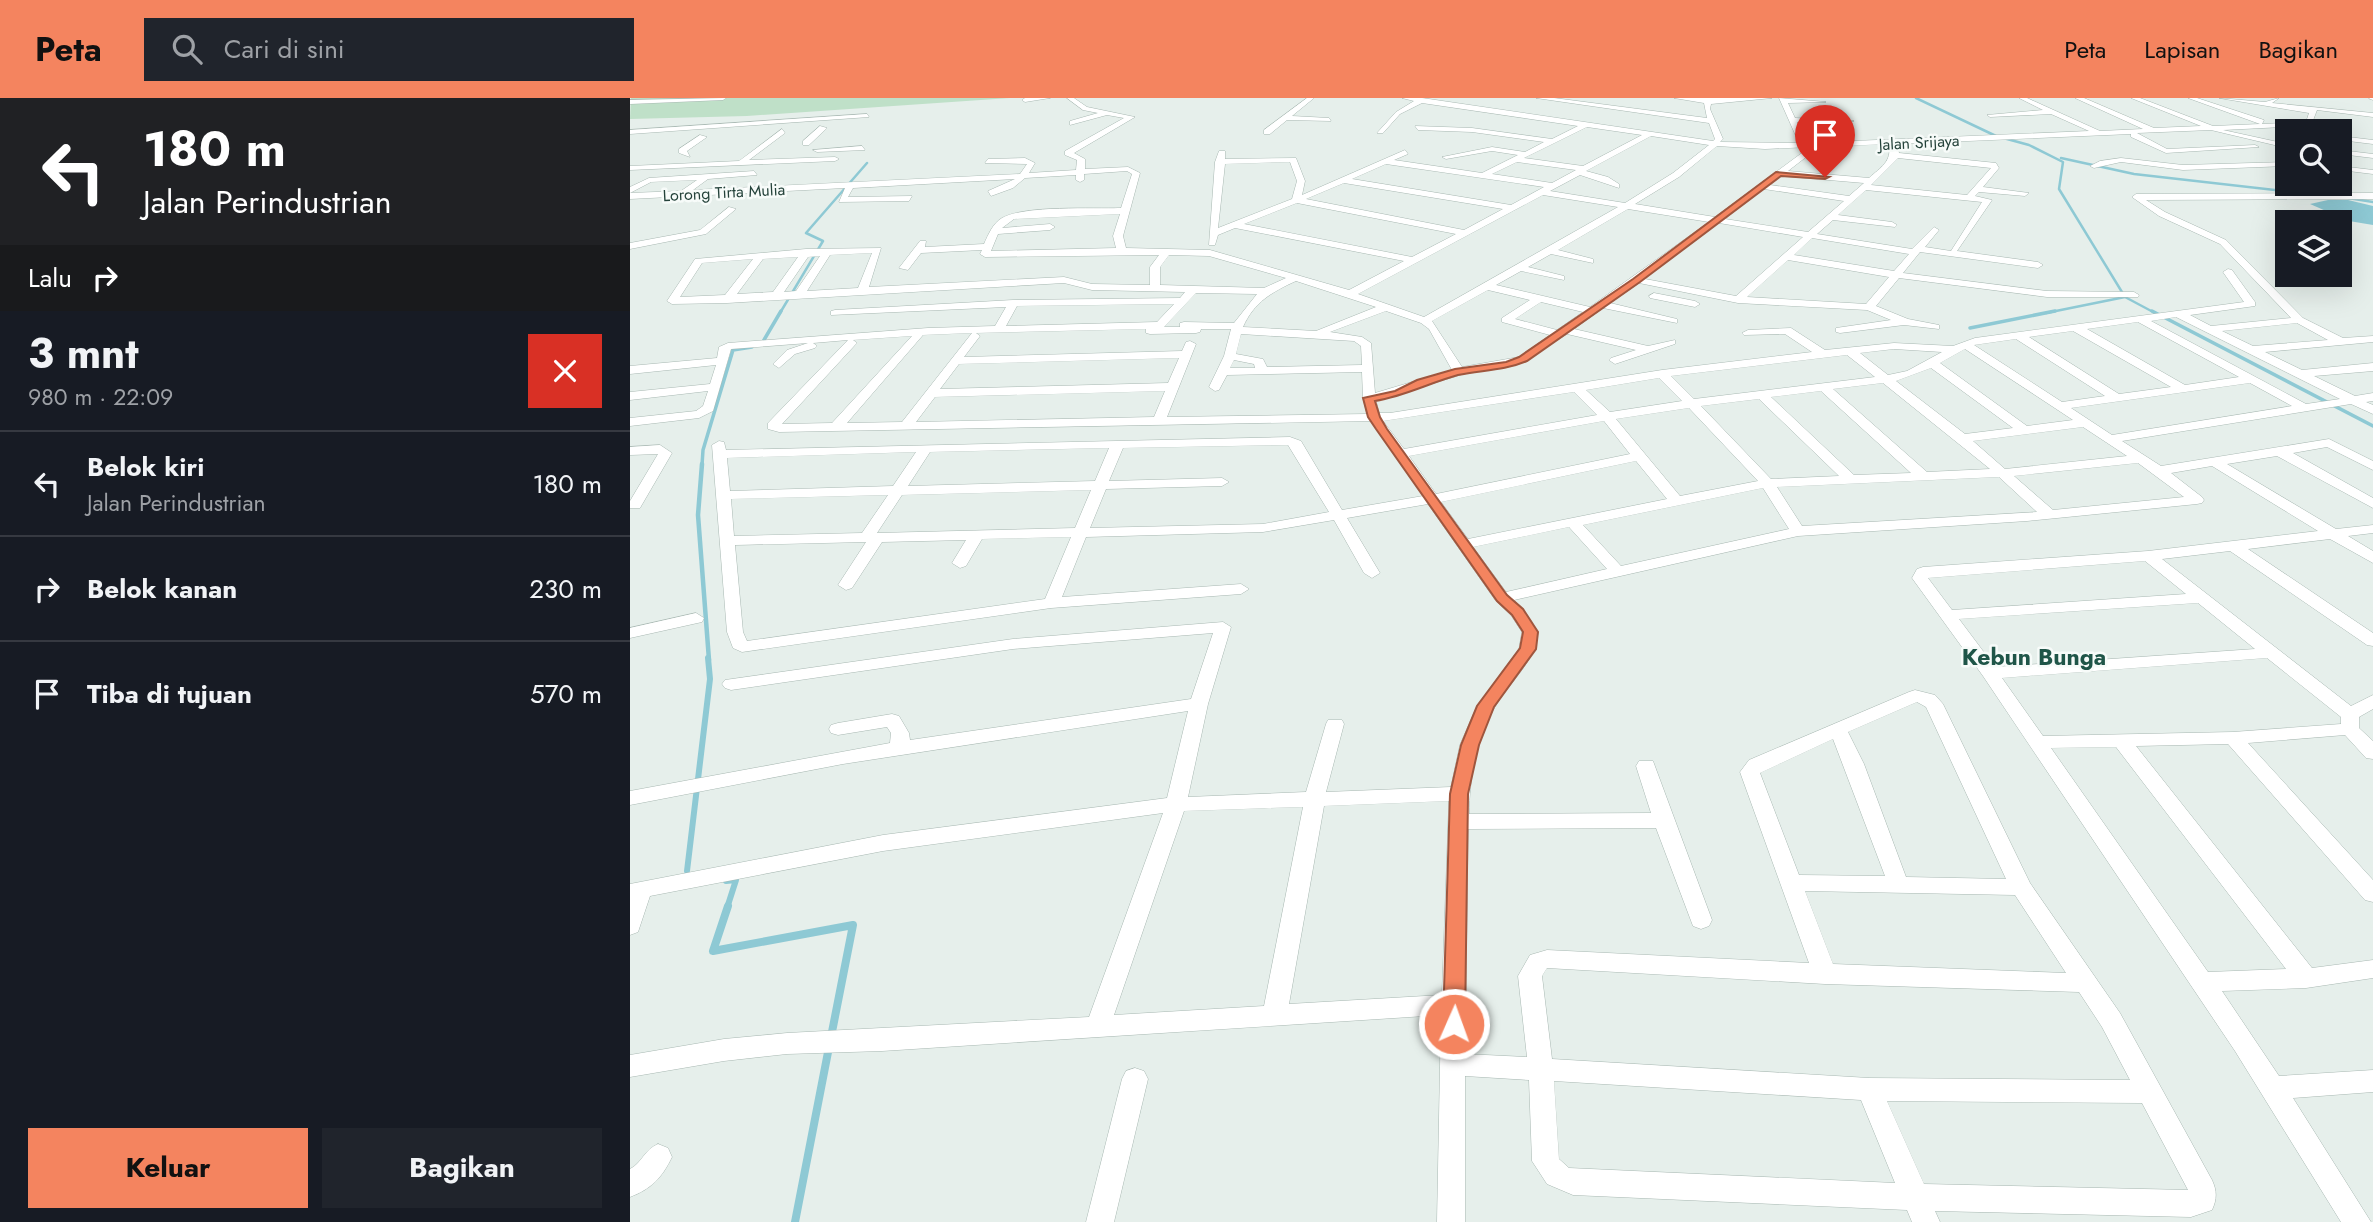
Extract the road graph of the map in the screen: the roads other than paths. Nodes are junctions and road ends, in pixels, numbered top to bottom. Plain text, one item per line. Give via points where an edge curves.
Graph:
1 (723, 98) edge
2 (1046, 98) edge
3 (1070, 98) edge
4 (1188, 98) edge
5 (1311, 98) edge
6 (1405, 98) edge
7 (1539, 98) edge
8 (1676, 98) edge
9 (1769, 98) edge
10 (2022, 98) edge
11 (2078, 98) edge
12 (2134, 98) edge
13 (2191, 98) edge
14 (2222, 98) edge
15 (1782, 99) edge
16 (1025, 100) dead end
17 (1422, 100) junction
18 (1711, 100) edge
19 (2269, 100) edge
20 (1180, 101) dead end
21 (1489, 101) dead end
22 (630, 102) edge
23 (1823, 102) dead end
24 (1468, 107) junction
25 (1610, 107) junction
26 (2054, 111) junction
27 (2312, 111) junction
28 (1107, 113) junction
29 (1515, 114) junction
30 (1990, 115) dead end
31 (2373, 115) edge
32 (867, 116) dead end
33 (1286, 118) junction
34 (1548, 119) junction
35 (2310, 119) edge
36 (1317, 120) junction
37 (1329, 120) dead end
38 (1791, 120) junction
39 (1451, 121) dead end
40 (1712, 121) junction
41 (1850, 121) dead end
42 (1567, 122) junction
43 (1073, 123) dead end
44 (1537, 125) dead end
45 (1585, 125) junction
46 (863, 126) dead end
47 (2273, 127) joint
48 (823, 128) junction
49 (1418, 128) dead end
50 (1436, 128) junction
51 (2211, 129) junction
52 (1306, 130) dead end
53 (1525, 130) dead end
54 (782, 131) junction
55 (1380, 131) dead end
56 (1472, 131) junction
57 (630, 132) edge
58 (1267, 132) dead end
59 (2155, 132) junction
60 (2130, 133) junction
61 (1650, 134) junction
62 (2102, 134) junction
63 (728, 135) dead end
64 (716, 136) dead end
65 (1513, 136) junction
66 (703, 137) junction
67 (686, 138) dead end
68 (676, 139) dead end
69 (2352, 139) edge
70 (630, 141) edge
71 (1552, 141) junction
72 (2172, 141) dead end
73 (2373, 142) edge
74 (806, 143) dead end
75 (1894, 143) junction
76 (2271, 144) junction
77 (2275, 144) edge
78 (1718, 145) junction
79 (1810, 147) junction
80 (862, 148) dead end
81 (799, 150) dead end
82 (785, 151) dead end
83 (839, 151) junction
84 (1222, 151) dead end
85 (758, 152) junction
86 (1405, 152) dead end
87 (1525, 153) junction
88 (2352, 153) edge
89 (1464, 154) junction
90 (687, 155) dead end
91 (1895, 155) junction
92 (2373, 156) edge
93 (1446, 157) dead end
94 (1511, 160) junction
95 (988, 161) dead end
96 (1385, 161) junction
97 (1219, 162) junction
98 (740, 163) junction
99 (2275, 164) edge
100 (630, 168) edge
101 (2352, 169) edge
102 (1083, 171) junction
103 (1582, 171) junction
104 (769, 172) dead end
105 (2114, 172) dead end
106 (2373, 172) edge
107 (1779, 173) junction
108 (1484, 175) junction
109 (720, 176) junction
110 (1025, 176) junction
111 (706, 177) junction
112 (1888, 178) dead end
113 (960, 180) junction
114 (1343, 180) junction
115 (1080, 182) dead end
116 (1870, 182) junction
117 (850, 185) junction
118 (1554, 186) junction
119 (1616, 186) dead end
120 (1761, 186) junction
121 (2352, 186) edge
122 (2373, 189) edge
123 (956, 190) dead end
124 (2275, 191) edge
125 (1542, 192) junction
126 (630, 193) edge
127 (687, 193) junction
128 (990, 193) dead end
129 (1973, 193) junction
130 (2025, 193) dead end
131 (2352, 196) edge
132 (2373, 196) edge
133 (909, 198) dead end
134 (1850, 199) junction
135 (1296, 200) junction
136 (677, 205) dead end
137 (1625, 207) junction
138 (1514, 208) junction
139 (732, 209) dead end
140 (1125, 211) junction
141 (1830, 217) junction
142 (1712, 221) junction
143 (1233, 225) junction
144 (1050, 228) dead end
145 (1934, 230) dead end
146 (996, 231) junction
147 (1214, 233) junction
148 (1466, 233) junction
149 (1810, 236) junction
150 (1872, 245) junction
151 (630, 246) edge
152 (987, 247) junction
153 (1955, 249) dead end
154 (1549, 250) junction
155 (1916, 250) junction
156 (825, 251) junction
157 (1122, 251) junction
158 (808, 252) junction
159 (1166, 253) junction
160 (1210, 253) junction
161 (761, 256) junction
162 (1786, 257) junction
163 (1413, 260) junction
164 (1590, 261) dead end
165 (2038, 265) dead end
166 (1517, 267) junction
167 (904, 268) dead end
168 (2228, 272) dead end
169 (1896, 275) junction
170 (1997, 275) junction
171 (1295, 278) junction
172 (1560, 278) dead end
173 (1637, 281) junction
174 (1485, 286) junction
175 (1155, 287) junction
176 (1195, 289) junction
177 (1624, 289) junction
178 (862, 290) junction
179 (1265, 291) junction
180 (1350, 294) junction
181 (797, 295) junction
182 (779, 296) junction
183 (1540, 298) junction
184 (727, 300) junction
185 (1738, 300) junction
186 (1182, 301) junction
187 (1013, 303) junction
188 (1695, 304) dead end
189 (1385, 307) junction
190 (1869, 307) junction
191 (1597, 308) junction
192 (835, 313) dead end
193 (2164, 315) junction
194 (2140, 319) junction
195 (2299, 320) junction
196 (1426, 321) junction
197 (1674, 321) dead end
198 (1905, 321) junction
199 (1160, 325) junction
200 (1935, 327) dead end
201 (999, 328) junction
202 (1195, 328) junction
203 (1237, 328) junction
204 (2076, 328) junction
205 (2211, 329) junction
206 (1840, 330) dead end
207 (1562, 332) junction
208 (1748, 333) dead end
209 (1316, 334) junction
210 (2018, 335) junction
211 (918, 336) junction
212 (974, 336) junction
213 (2373, 338) edge
214 (2339, 341) junction
215 (1671, 342) dead end
216 (851, 343) junction
217 (1959, 347) junction
218 (1648, 349) junction
219 (2252, 350) junction
220 (1851, 352) junction
221 (1186, 354) junction
222 (1823, 354) junction
223 (1230, 356) junction
224 (1615, 360) dead end
225 (723, 361) junction
226 (954, 361) junction
227 (779, 364) dead end
228 (1933, 364) junction
229 (2373, 367) edge
230 (1369, 368) junction
231 (630, 370) edge
232 (1262, 370) junction
233 (1222, 372) junction
234 (1459, 372) junction
235 (1662, 374) junction
236 (2300, 374) junction
237 (1888, 379) junction
238 (2253, 379) junction
239 (715, 387) junction
240 (1173, 387) junction
241 (1215, 387) dead end
242 (1577, 388) junction
243 (1826, 388) junction
244 (2182, 388) junction
245 (930, 393) junction
246 (630, 396) edge
247 (1763, 397) junction
248 (2115, 397) junction
249 (2373, 397) edge
250 (2350, 400) junction
251 (1692, 404) junction
252 (2059, 406) junction
253 (2303, 407) junction
254 (1371, 408) junction
255 (2373, 410) edge
256 (1607, 417) junction
257 (630, 422) edge
258 (1159, 422) junction
259 (2083, 423) junction
260 (906, 426) junction
261 (836, 427) junction
262 (2024, 430) junction
263 (1962, 438) junction
264 (2109, 439) junction
265 (1118, 443) junction
266 (926, 447) junction
267 (630, 451) edge
268 (2281, 452) junction
269 (1399, 454) junction
270 (1640, 456) junction
271 (2138, 459) junction
272 (2216, 463) junction
273 (2373, 466) edge
274 (2159, 471) junction
275 (2004, 473) junction
276 (1923, 476) junction
277 (650, 478) junction
278 (630, 479) edge
279 (1850, 479) junction
280 (1222, 482) dead end
281 (1767, 483) junction
282 (1100, 485) junction
283 (898, 490) junction
284 (724, 495) junction
285 (1433, 499) junction
286 (1676, 502) junction
287 (2373, 504) edge
288 (635, 505) dead end
289 (2050, 515) junction
290 (1340, 516) junction
291 (1572, 522) junction
292 (2373, 529) edge
293 (1798, 531) junction
294 (1078, 533) junction
295 (976, 536) junction
296 (2336, 536) junction
297 (872, 538) junction
298 (727, 541) junction
299 (1464, 544) junction
300 (2235, 547) junction
301 (2148, 556) junction
302 (2373, 558) edge
303 (960, 563) dead end
304 (1617, 571) junction
305 (1372, 573) dead end
306 (846, 585) dead end
307 (1241, 589) dead end
308 (1502, 598) junction
309 (2200, 598) junction
310 (1051, 603) junction
311 (1947, 615) junction
312 (696, 618) dead end
313 (630, 634) edge
314 (2373, 641) edge
315 (2268, 653) junction
316 (1990, 673) junction
317 (731, 684) dead end
318 (2373, 701) edge
319 (1199, 704) junction
320 (2350, 722) junction
321 (1335, 724) dead end
322 (1837, 728) junction
323 (838, 729) dead end
324 (2233, 738) junction
325 (2120, 739) junction
326 (2037, 742) junction
327 (900, 749) junction
328 (2373, 753) edge
329 (1646, 766) dead end
330 (1459, 794) junction
331 (630, 798) edge
332 (1316, 798) junction
333 (1176, 804) junction
334 (1664, 821) junction
335 (1459, 822) junction
336 (1791, 883) junction
337 (1899, 886) junction
338 (2021, 887) junction
339 (635, 891) edge
340 (2373, 894) edge
341 (1701, 920) dead end
342 (630, 926) edge
343 (2373, 969) edge
344 (1825, 974) junction
345 (2306, 978) junction
346 (2201, 982) junction
347 (2086, 983) junction
348 (1455, 1004) junction
349 (1275, 1014) junction
350 (1098, 1026) junction
351 (1452, 1064) junction
352 (630, 1066) edge
353 (1541, 1070) junction
354 (1135, 1079) dead end
355 (2373, 1081) edge
356 (2273, 1088) junction
357 (1869, 1089) junction
358 (2151, 1092) junction
359 (658, 1157) dead end
360 (630, 1184) edge
361 (1921, 1210) edge
362 (1100, 1222) edge
363 (1451, 1222) edge
364 (2357, 1222) edge

1 - 22 street
2 - 16 street
3 - 28 street via 1085,109
4 - 20 street
5 - 33 street
6 - 17 street, Jalan Srijaya
7 - 25 street
8 - 18 street
9 - 18 street
10 - 26 street
11 - 59 street
12 - 51 street
13 - 47 street
14 - 19 street
15 - 23 street
15 - 38 street
17 - 24 street, Jalan Srijaya
17 - 55 street via 1398,113
18 - 40 street via 1707,110
19 - 27 street
21 - 24 street
24 - 29 street, Jalan Srijaya
25 - 40 street
25 - 42 street
26 - 30 street
26 - 62 street
27 - 31 street via 2345,108
27 - 35 street
28 - 43 street
28 - 102 street via 1131,117 1068,153 1081,159
29 - 34 street, Jalan Srijaya
29 - 56 street
32 - 57 street
33 - 36 street
33 - 58 street
34 - 42 street, Jalan Srijaya
34 - 44 street
36 - 37 street
36 - 52 street
38 - 41 street
38 - 79 street
39 - 50 street
40 - 78 street
42 - 45 street, Jalan Srijaya
45 - 61 street, Jalan Srijaya
45 - 71 street
46 - 48 street
47 - 51 street
48 - 54 street
48 - 74 street
49 - 50 street
50 - 56 street
51 - 59 street
51 - 76 street
53 - 65 street
54 - 63 street
54 - 85 street
56 - 65 street
59 - 60 street
59 - 72 street
60 - 62 street
60 - 76 street via 2165,151
61 - 78 street, Jalan Srijaya
61 - 103 street
62 - 75 street, Jalan Srijaya
64 - 66 street
65 - 71 street
66 - 67 street
66 - 90 street via 682,151
68 - 70 street
69 - 73 street
71 - 87 street
75 - 79 street, Jalan Srijaya
75 - 91 street
76 - 77 street
78 - 79 street, Jalan Srijaya
78 - 137 street
79 - 107 street
80 - 83 street
81 - 83 street
82 - 85 street
83 - 98 street
84 - 97 street
85 - 98 street
86 - 96 street
87 - 89 street via 1493,149
87 - 94 street
88 - 92 street
89 - 93 street
89 - 94 street
91 - 116 street
91 - 129 street via 1993,165 1992,173
94 - 103 street
94 - 108 street
95 - 110 street via 1028,161
96 - 108 street
96 - 114 street
97 - 135 street via 1294,161 1301,181
97 - 147 street
98 - 100 street
98 - 109 street
99 - 105 street via 2167,167 2118,161 2096,165
101 - 106 street
102 - 110 street, Lorong Tirta Mulia
102 - 115 street
102 - 140 street, Lorong Tirta Mulia via 1135,171
103 - 118 street
103 - 119 street
104 - 109 street
107 - 116 street
107 - 120 street
108 - 118 street
109 - 111 street
110 - 113 street, Lorong Tirta Mulia
110 - 128 street via 1007,189
111 - 126 street via 649,180
111 - 127 street
112 - 116 street
113 - 117 street, Lorong Tirta Mulia
113 - 123 street
114 - 135 street
114 - 138 street
116 - 129 street
116 - 134 street
117 - 127 street, Lorong Tirta Mulia
117 - 133 street via 842,200
118 - 125 street
120 - 134 street
120 - 142 street
121 - 122 street
124 - 195 street via 2147,192 2136,197 2222,242
125 - 137 street
125 - 138 street
126 - 127 street, Lorong Tirta Mulia
127 - 136 street
129 - 130 street
129 - 153 street via 1988,200
131 - 132 street
134 - 141 street
135 - 143 street
135 - 148 street
137 - 142 street
137 - 154 street
138 - 148 street
139 - 151 street via 703,232
140 - 146 street via 1013,217
140 - 157 street via 1118,236
141 - 149 street
141 - 150 street via 1893,221
142 - 149 street
142 - 173 street
143 - 147 street
143 - 163 street
144 - 146 street
145 - 155 street
146 - 152 street
147 - 160 street
148 - 163 street
149 - 150 street
149 - 162 street
150 - 155 street
152 - 157 street via 985,254 992,255
152 - 167 street via 920,246
154 - 164 street
154 - 166 street
155 - 169 street
155 - 170 street
156 - 158 street
156 - 178 street via 879,250
156 - 181 street
157 - 159 street
158 - 161 street
158 - 182 street
159 - 160 street
159 - 175 street via 1156,267
160 - 171 street
161 - 184 street
161 - 184 street via 698,261 672,301
162 - 169 street
162 - 185 street
163 - 180 street
165 - 170 street
166 - 172 street
166 - 174 street
168 - 193 street via 2251,304
169 - 170 street
169 - 190 street
170 - 193 street via 2052,296 2125,296
171 - 179 street
171 - 180 street
173 - 177 street
173 - 185 street
174 - 183 street
174 - 196 street
175 - 176 street
175 - 178 street via 1093,287 1063,280
176 - 179 street
176 - 186 street
177 - 188 street
177 - 191 street
178 - 181 street
179 - 203 street
180 - 189 street
181 - 182 street
182 - 184 street
183 - 191 street
183 - 207 street via 1506,320
185 - 190 street
186 - 187 street
186 - 199 street
187 - 192 street
187 - 201 street
189 - 196 street
189 - 209 street
190 - 198 street
191 - 197 street
191 - 207 street
193 - 194 street
193 - 205 street
194 - 204 street
194 - 238 street
195 - 205 street
195 - 214 street
196 - 234 street
198 - 200 street
198 - 206 street
199 - 201 street
199 - 202 street
201 - 225 street via 724,348
202 - 203 street
202 - 212 street
202 - 221 street
203 - 209 street
203 - 223 street
204 - 210 street
204 - 244 street
205 - 219 street
207 - 218 street
207 - 234 street via 1508,365
208 - 222 street via 1787,330
209 - 230 street via 1364,342
210 - 217 street
210 - 248 street
211 - 212 street
211 - 216 street
211 - 261 street
212 - 226 street
213 - 214 street
214 - 219 street
215 - 218 street
216 - 227 street via 801,348
216 - 261 street via 773,426
217 - 220 street via 1894,346
217 - 228 street
217 - 252 street
218 - 224 street
219 - 236 street
220 - 222 street
220 - 237 street
221 - 226 street
221 - 240 street
222 - 235 street
223 - 232 street via 1259,361
223 - 233 street
225 - 231 street
225 - 239 street
226 - 245 street
228 - 237 street
228 - 262 street
229 - 236 street
230 - 232 street
230 - 254 street
232 - 233 street
233 - 241 street
234 - 254 street via 1421,383
235 - 242 street
235 - 251 street
236 - 250 street
237 - 243 street
237 - 263 street
238 - 244 street
238 - 253 street
239 - 246 street
239 - 257 street via 709,408 699,414
240 - 245 street
240 - 258 street
242 - 254 street via 1405,416
242 - 256 street
243 - 247 street
243 - 276 street
244 - 248 street
245 - 260 street
247 - 251 street
247 - 279 street
248 - 252 street
249 - 250 street
250 - 253 street
250 - 255 street
251 - 256 street
251 - 281 street
252 - 259 street
253 - 264 street
254 - 258 street
254 - 269 street
256 - 269 street
256 - 270 street
258 - 260 street
259 - 262 street
259 - 264 street
260 - 261 street
262 - 263 street
263 - 275 street
264 - 271 street
265 - 266 street
265 - 282 street
265 - 290 street via 1290,441
266 - 283 street
266 - 284 street via 720,449
267 - 277 street via 665,451
268 - 272 street
268 - 273 street via 2331,444
268 - 287 street
269 - 285 street
270 - 285 street
270 - 286 street
271 - 274 street
271 - 275 street
272 - 274 street
272 - 296 street
274 - 289 street via 2197,500
275 - 276 street
275 - 289 street
276 - 279 street
277 - 278 street
277 - 288 street
279 - 281 street
280 - 282 street
281 - 286 street
281 - 293 street
282 - 283 street
282 - 294 street
283 - 284 street
283 - 297 street
284 - 298 street
285 - 290 street
285 - 299 street
286 - 291 street
289 - 293 street
290 - 294 street via 1264,528
290 - 305 street
291 - 299 street
291 - 304 street
292 - 296 street
293 - 304 street
294 - 295 street
294 - 310 street
295 - 297 street
295 - 303 street
296 - 300 street
296 - 302 street
297 - 298 street
297 - 306 street
298 - 310 street via 735,632 742,647
299 - 308 street
300 - 301 street
300 - 314 street
301 - 309 street
301 - 311 street via 1923,572 1920,578
304 - 308 street
307 - 310 street
308 - 330 street via 1517,612 1531,642 1486,706 1470,745
309 - 311 street
309 - 315 street
311 - 316 street
312 - 313 street
315 - 316 street
315 - 320 street
316 - 326 street
317 - 319 street via 1013,644 1222,626
318 - 320 street
319 - 327 street
319 - 333 street
320 - 324 street
320 - 328 street
321 - 332 street
322 - 336 street via 1756,765 1750,772
322 - 337 street
322 - 338 street via 1915,696 1929,699
323 - 327 street via 892,720 900,733
324 - 325 street
324 - 340 street
325 - 326 street
325 - 345 street
326 - 346 street
327 - 331 street
329 - 334 street
330 - 332 street
330 - 335 street
332 - 333 street
332 - 349 street
333 - 339 street via 883,842
333 - 350 street
334 - 335 street
334 - 341 street
335 - 348 street
336 - 337 street
336 - 344 street
337 - 338 street
338 - 347 street
339 - 342 street
343 - 345 street
344 - 347 street
344 - 353 street via 1538,962 1530,976
345 - 346 street
346 - 356 street
347 - 358 street
348 - 349 street
348 - 351 street
349 - 350 street
350 - 352 street via 882,1040 816,1039 727,1048
351 - 353 street
351 - 363 street
353 - 357 street
353 - 361 street via 1546,1161 1558,1178
354 - 362 street
355 - 356 street
356 - 364 street
357 - 358 street
357 - 361 street
358 - 361 street via 2202,1189 2202,1201
359 - 360 street via 646,1175

